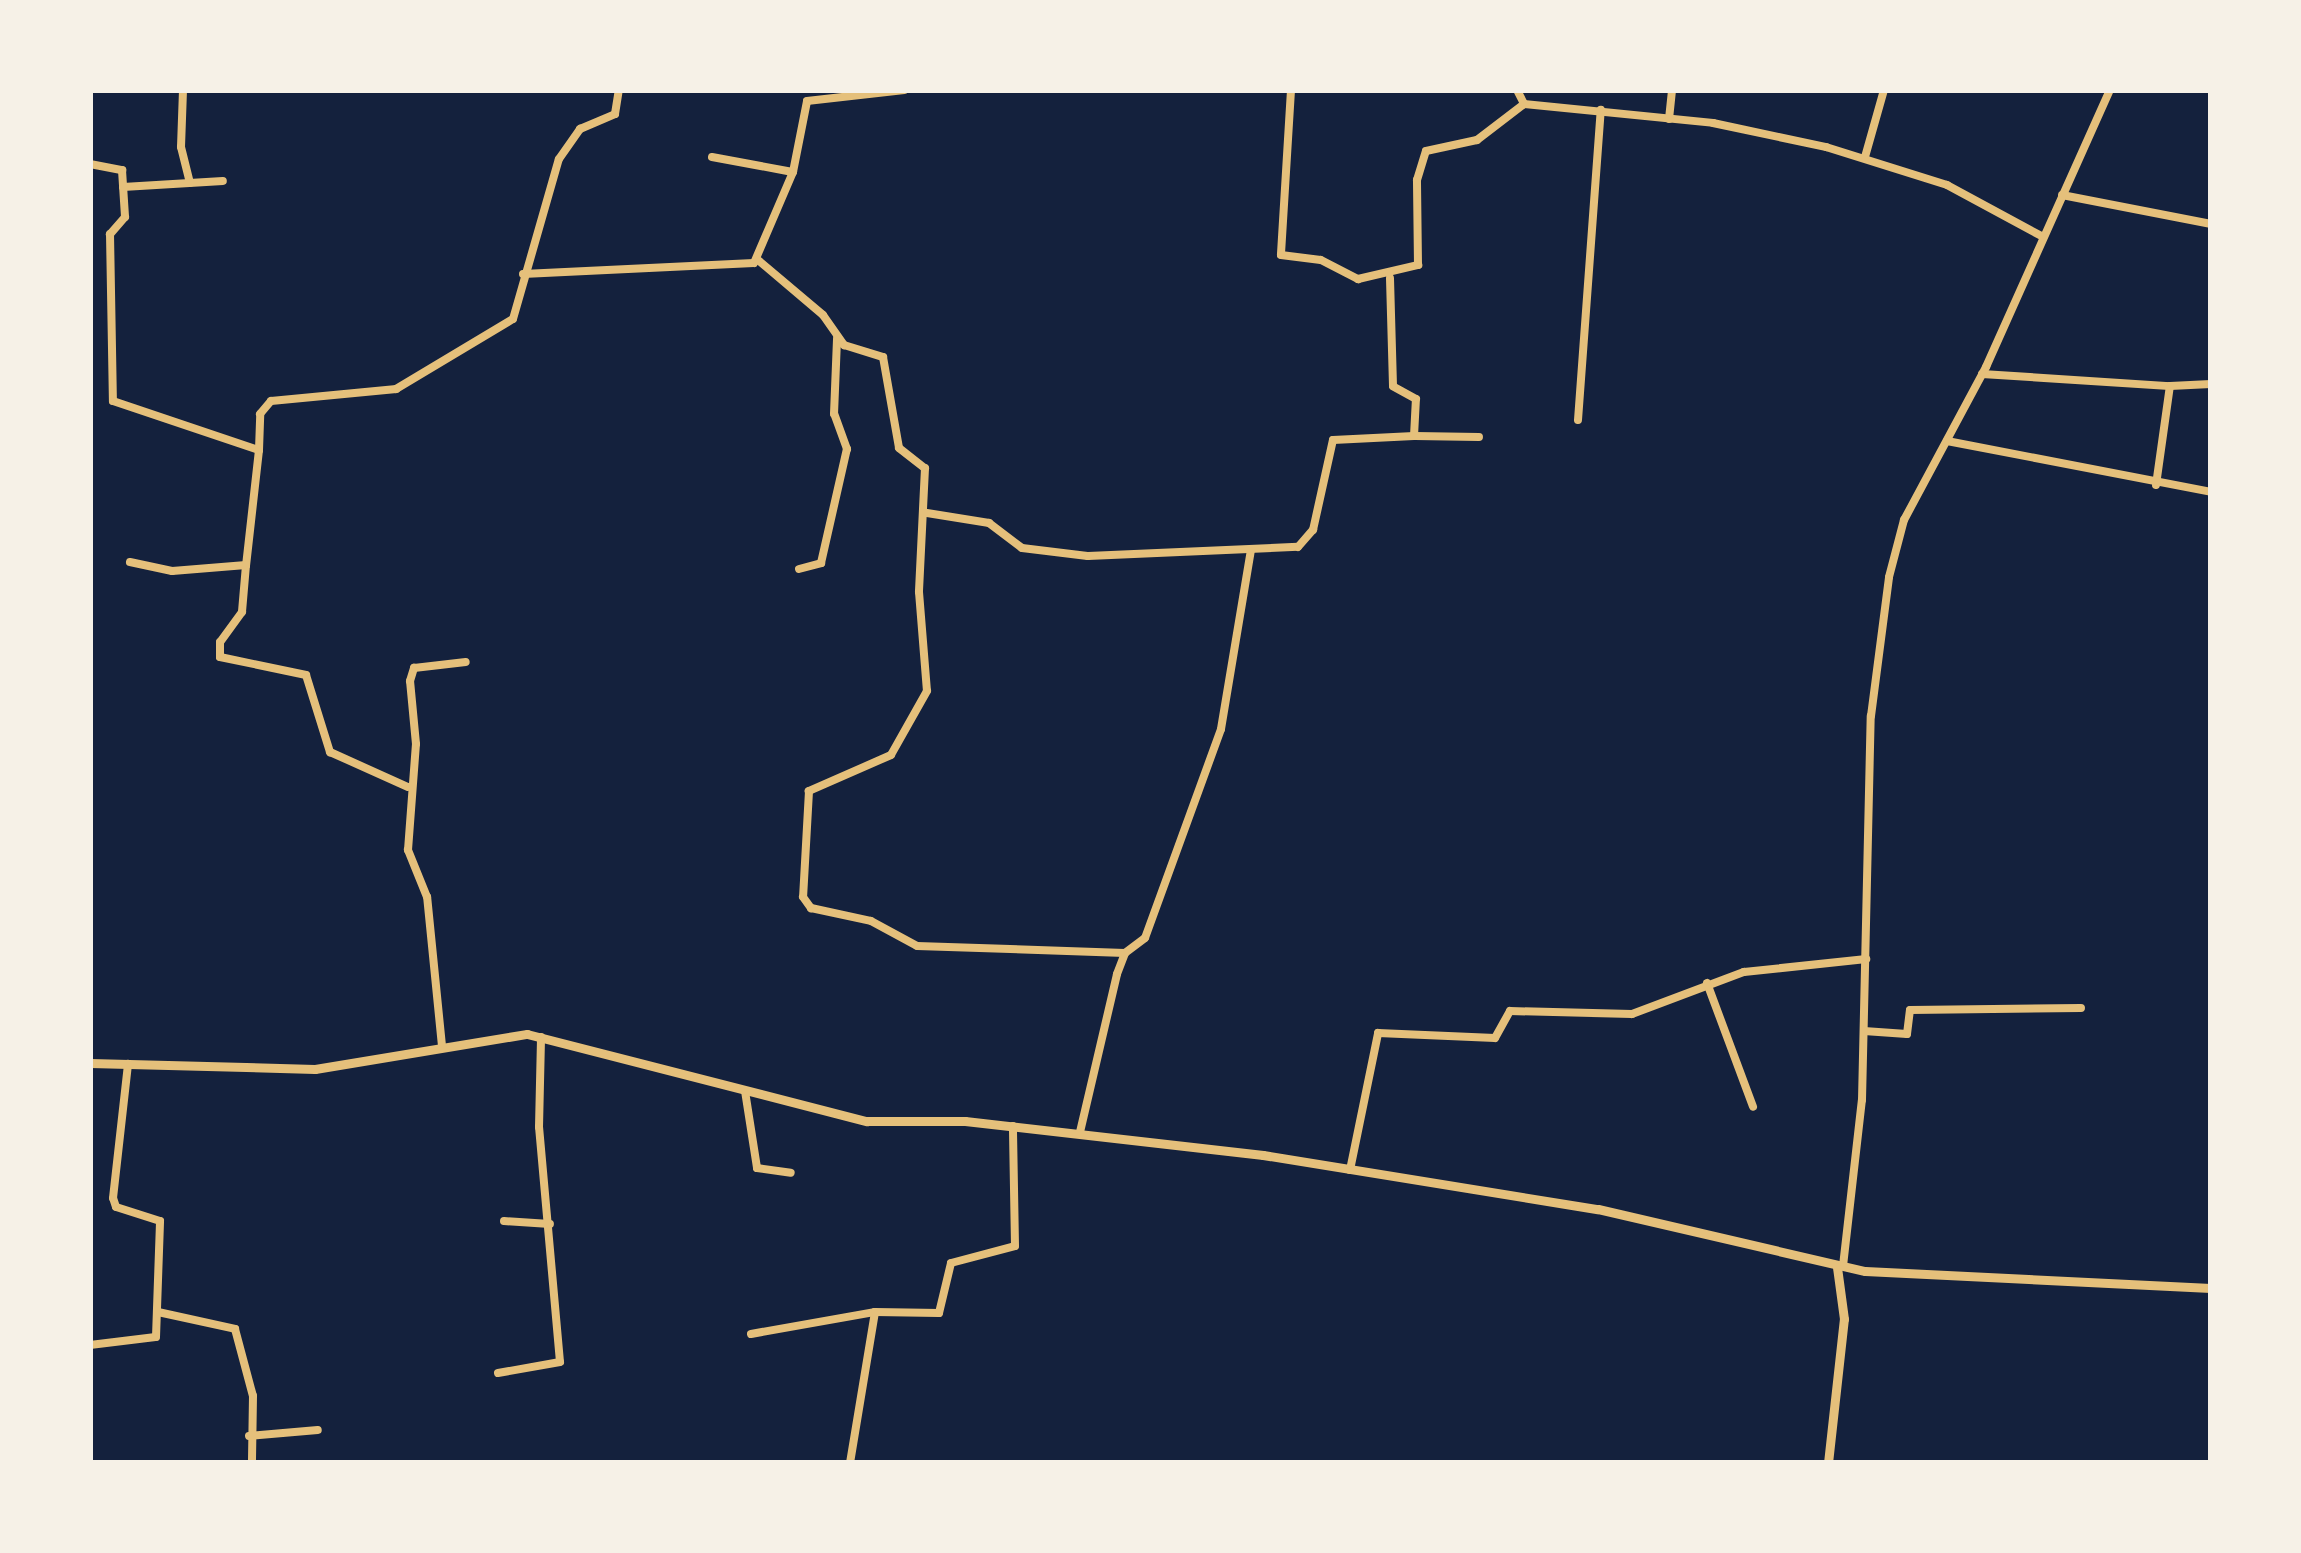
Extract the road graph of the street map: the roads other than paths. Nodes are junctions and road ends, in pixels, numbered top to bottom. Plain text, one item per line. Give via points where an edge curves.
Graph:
1 (183, 90) edge
2 (619, 90) edge
3 (904, 90) edge
4 (1291, 90) edge
5 (1517, 90) edge
6 (1672, 90) edge
7 (1884, 90) edge
8 (2110, 90) edge
9 (1524, 104) junction
10 (1601, 110) junction
11 (1670, 119) junction
12 (712, 157) dead end
13 (1865, 157) junction
14 (90, 164) edge
15 (793, 172) junction
16 (223, 181) dead end
17 (190, 183) junction
18 (123, 187) junction
19 (2062, 195) junction
20 (2211, 224) edge
21 (2043, 237) junction
22 (758, 260) junction
23 (524, 274) junction
24 (1390, 278) junction
25 (837, 338) junction
26 (1982, 374) junction
27 (2211, 384) edge
28 (2170, 386) junction
29 (1578, 420) dead end
30 (1414, 436) junction
31 (1479, 437) dead end
32 (1947, 442) junction
33 (259, 450) junction
34 (2156, 485) junction
35 (2211, 492) edge
36 (927, 513) junction
37 (1251, 549) junction
38 (130, 562) dead end
39 (246, 565) junction
40 (799, 569) dead end
41 (466, 662) dead end
42 (408, 787) junction
43 (1125, 953) junction
44 (1866, 959) junction
45 (1707, 982) junction
46 (2081, 1008) dead end
47 (1864, 1031) junction
48 (541, 1037) junction
49 (442, 1046) junction
50 (128, 1062) junction
51 (90, 1063) edge
52 (745, 1091) junction
53 (1753, 1107) dead end
54 (1013, 1126) junction
55 (1080, 1132) junction
56 (1350, 1170) junction
57 (790, 1173) dead end
58 (504, 1221) dead end
59 (550, 1224) junction
60 (1840, 1267) junction
61 (2211, 1288) edge
62 (158, 1312) junction
63 (875, 1312) junction
64 (751, 1334) dead end
65 (90, 1345) edge
66 (498, 1373) dead end
67 (318, 1430) dead end
68 (249, 1436) junction
69 (253, 1463) edge
70 (850, 1463) edge
71 (1828, 1463) edge

1 - 17 street via 181,148
2 - 23 street via 615,115 567,143
3 - 15 street via 807,100
4 - 24 street via 1281,255 1321,260 1358,280
5 - 9 street
6 - 11 street
7 - 13 street
8 - 19 street
9 - 10 street
9 - 24 street via 1477,140 1422,157 1420,259
10 - 11 street
10 - 29 street
11 - 13 street
12 - 15 street
13 - 21 street via 1947,185
14 - 18 street via 120,167
15 - 22 street
16 - 17 street
17 - 18 street
18 - 33 street via 125,217 110,234 113,401
19 - 20 street
19 - 21 street
21 - 26 street
22 - 23 street
22 - 25 street via 823,315
23 - 33 street via 513,319 417,380 378,393 271,401 260,414
24 - 30 street via 1391,379 1396,392 1417,398
25 - 36 street via 886,361 899,448 925,468
25 - 40 street via 834,414 848,448 821,563
26 - 28 street
26 - 32 street
27 - 28 street
28 - 34 street
30 - 31 street
30 - 37 street via 1333,440 1305,543
32 - 34 street
32 - 44 street via 1904,520 1880,624
33 - 39 street
34 - 35 street
36 - 37 street via 989,523 1022,548 1088,556
36 - 43 street via 919,592 927,691 891,755 808,790 802,897 811,908 871,921 917,946
37 - 43 street via 1210,763 1145,938
38 - 39 street via 172,571
39 - 42 street via 242,612 220,642 220,657 306,675 330,752
41 - 42 street via 411,673 416,745
42 - 49 street via 408,850 428,904
43 - 55 street
44 - 45 street
44 - 47 street
45 - 53 street
45 - 56 street via 1632,1014 1510,1011 1496,1037 1378,1034
46 - 47 street via 1910,1010 1907,1034
47 - 60 street
48 - 49 street
48 - 52 street
48 - 59 street
49 - 50 street via 316,1069
50 - 51 street
50 - 62 street via 112,1198 116,1208 160,1221
52 - 54 street via 867,1121
52 - 57 street via 757,1168
54 - 55 street
54 - 63 street via 1015,1246 951,1263 939,1313
55 - 56 street
56 - 60 street via 1598,1209
58 - 59 street
59 - 66 street via 560,1366
60 - 61 street
60 - 71 street via 1844,1328 1829,1400
62 - 65 street via 152,1343
62 - 68 street via 232,1326 253,1396
63 - 64 street
63 - 70 street
67 - 68 street
68 - 69 street

